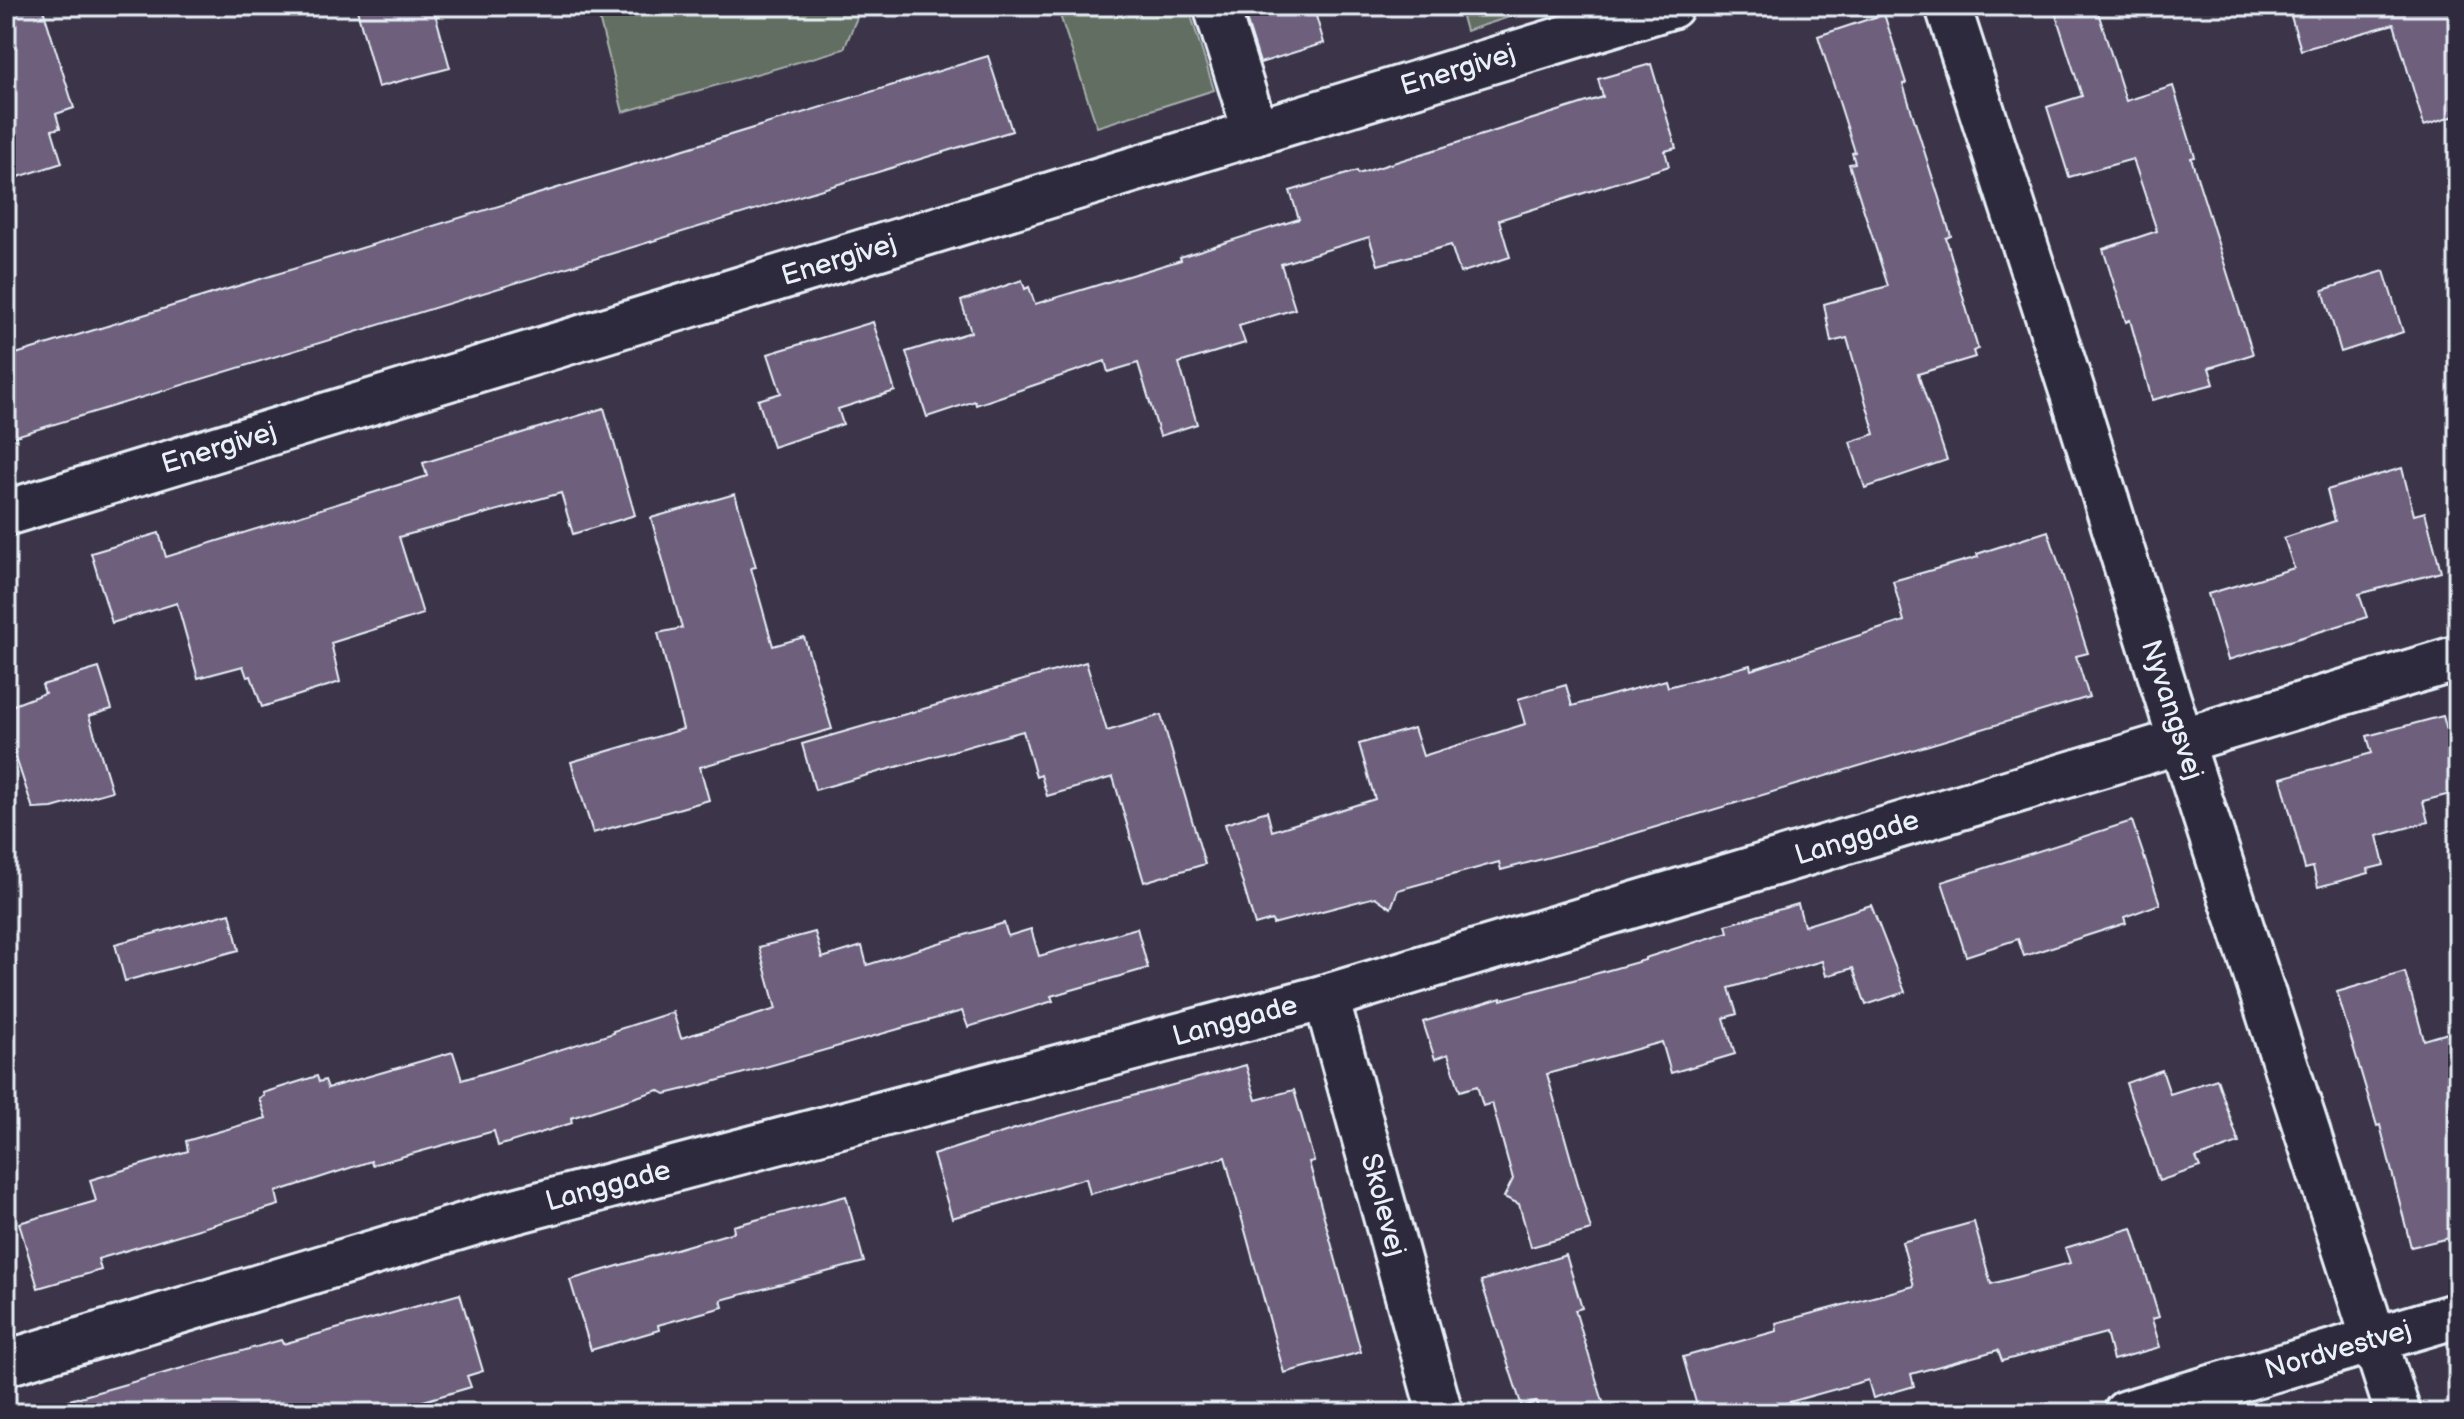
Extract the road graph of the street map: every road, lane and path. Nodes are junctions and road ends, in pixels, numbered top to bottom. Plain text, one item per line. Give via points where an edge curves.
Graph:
1 (1216, 6) edge
2 (1671, 6) edge
3 (1948, 6) edge
4 (1256, 133) junction
5 (6, 513) edge
6 (2458, 658) edge
7 (2181, 741) junction
8 (1326, 997) junction
9 (2458, 1315) edge
10 (2376, 1339) junction
11 (6, 1363) edge
12 (1440, 1413) edge
13 (2126, 1413) edge
14 (2398, 1413) edge

1 - 4 street
2 - 4 street, Energivej
3 - 7 street, Nyvangsvej
4 - 5 street, Energivej
6 - 7 street, Langgade
7 - 8 street, Langgade
7 - 10 street, Nyvangsvej
8 - 11 street, Langgade via 496,1216
8 - 12 street, Skolevej
9 - 10 street, Nordvestvej
10 - 13 street, Nordvestvej
10 - 14 street, Nyvangsvej

